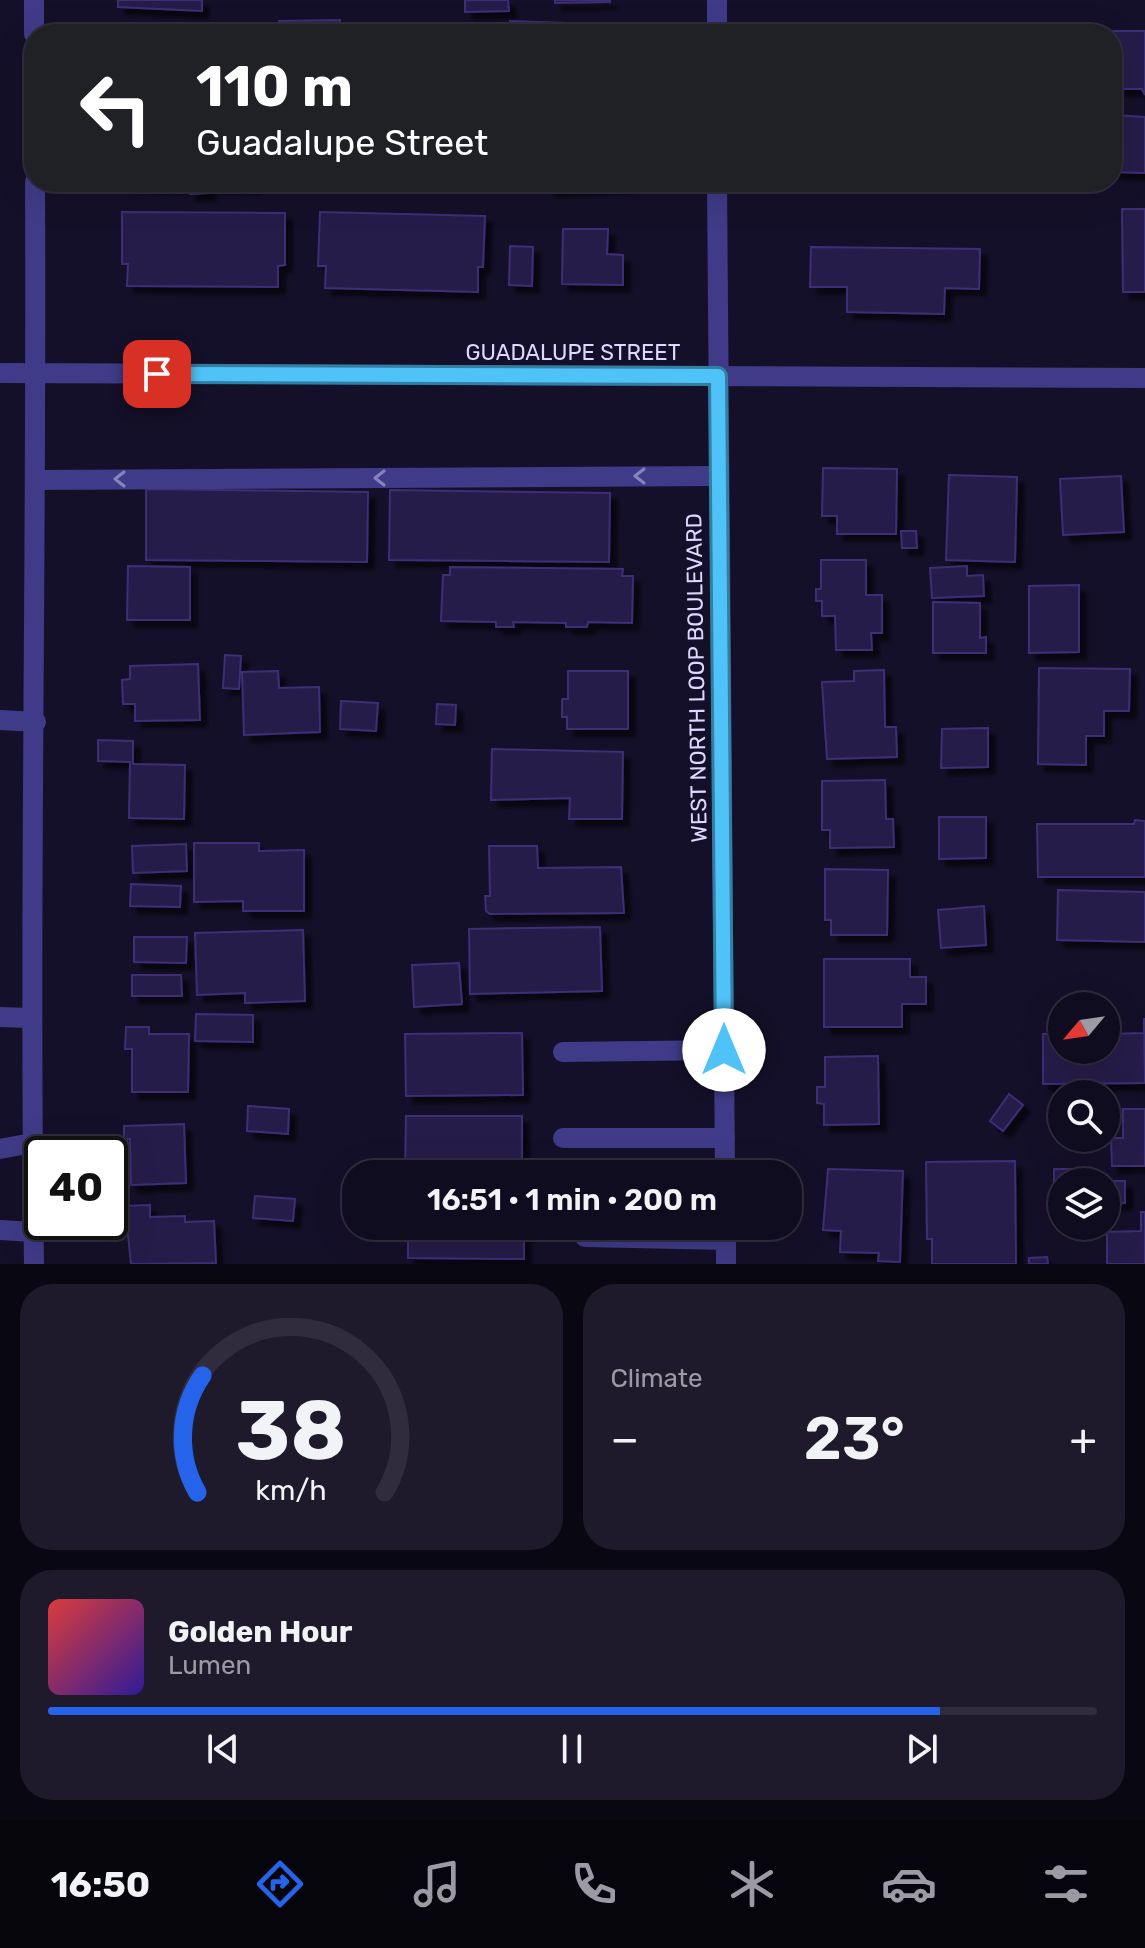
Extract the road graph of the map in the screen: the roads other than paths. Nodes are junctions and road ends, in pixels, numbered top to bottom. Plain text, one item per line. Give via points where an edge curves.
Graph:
1 (34, 0) edge
2 (717, 0) edge
3 (34, 24) edge
4 (717, 24) edge
5 (35, 192) edge
6 (717, 192) edge
7 (0, 373) edge
8 (35, 373) junction
9 (718, 376) junction
10 (1145, 378) edge
11 (718, 476) junction
12 (37, 480) junction
13 (0, 720) edge
14 (36, 722) junction
15 (0, 1017) edge
16 (31, 1018) junction
17 (724, 1050) junction
18 (563, 1052) dead end
19 (32, 1136) edge
20 (563, 1138) dead end
21 (725, 1138) junction
22 (24, 1144) edge
23 (0, 1149) edge
24 (725, 1160) edge
25 (0, 1230) edge
26 (24, 1231) edge
27 (33, 1240) edge
28 (726, 1240) edge
29 (34, 1264) edge
30 (726, 1264) edge

1 - 3 street
2 - 4 street
5 - 8 street
6 - 9 street, WEST NORTH LOOP BOULEVARD
7 - 8 street, GUADALUPE STREET
8 - 9 street, GUADALUPE STREET
8 - 12 street
9 - 10 street, GUADALUPE STREET
9 - 11 street, WEST NORTH LOOP BOULEVARD
11 -> 12 street
11 - 17 street, WEST NORTH LOOP BOULEVARD
12 - 14 street
13 - 14 street
14 - 16 street
15 - 16 street
16 - 19 street
17 - 18 street
17 - 21 street, WEST NORTH LOOP BOULEVARD
20 - 21 street
21 - 24 street, WEST NORTH LOOP BOULEVARD
22 - 23 street
25 - 26 street
27 - 29 street
28 - 30 street

